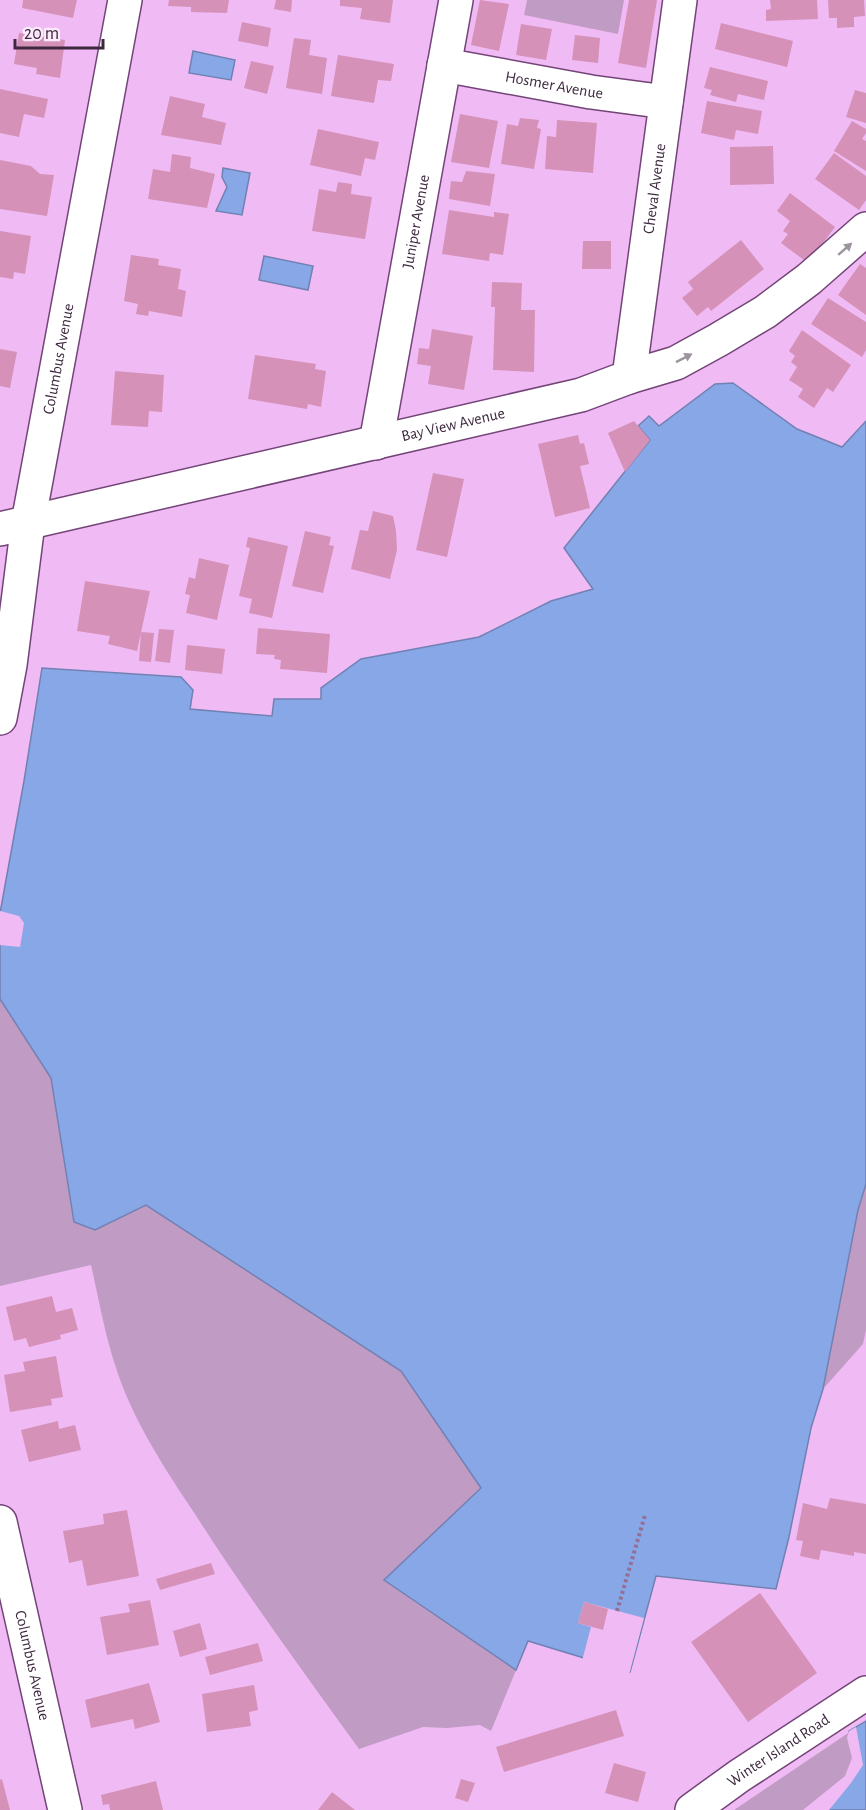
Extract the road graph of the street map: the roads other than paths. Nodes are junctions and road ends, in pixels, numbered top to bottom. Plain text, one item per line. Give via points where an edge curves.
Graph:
1 (125, 0) edge
2 (456, 0) edge
3 (680, 0) edge
4 (444, 66) junction
5 (666, 102) junction
6 (866, 230) edge
7 (629, 377) junction
8 (376, 442) junction
9 (14, 526) edge
10 (0, 718) edge
11 (0, 1522) edge
12 (866, 1693) edge
13 (65, 1810) edge
14 (692, 1810) edge

1 - 9 street, Columbus Avenue
2 - 4 street, Juniper Avenue
3 - 5 street, Cheval Avenue
4 - 5 street, Hosmer Avenue
4 - 8 street, Juniper Avenue
5 - 7 street, Cheval Avenue
7 -> 6 street, Bay View Avenue via 676,363 765,312
7 - 8 street, Bay View Avenue via 581,395
8 - 9 street, Bay View Avenue
9 - 10 street, Columbus Avenue via 10,665
11 - 13 street, Columbus Avenue
12 - 14 street, Winter Island Road

